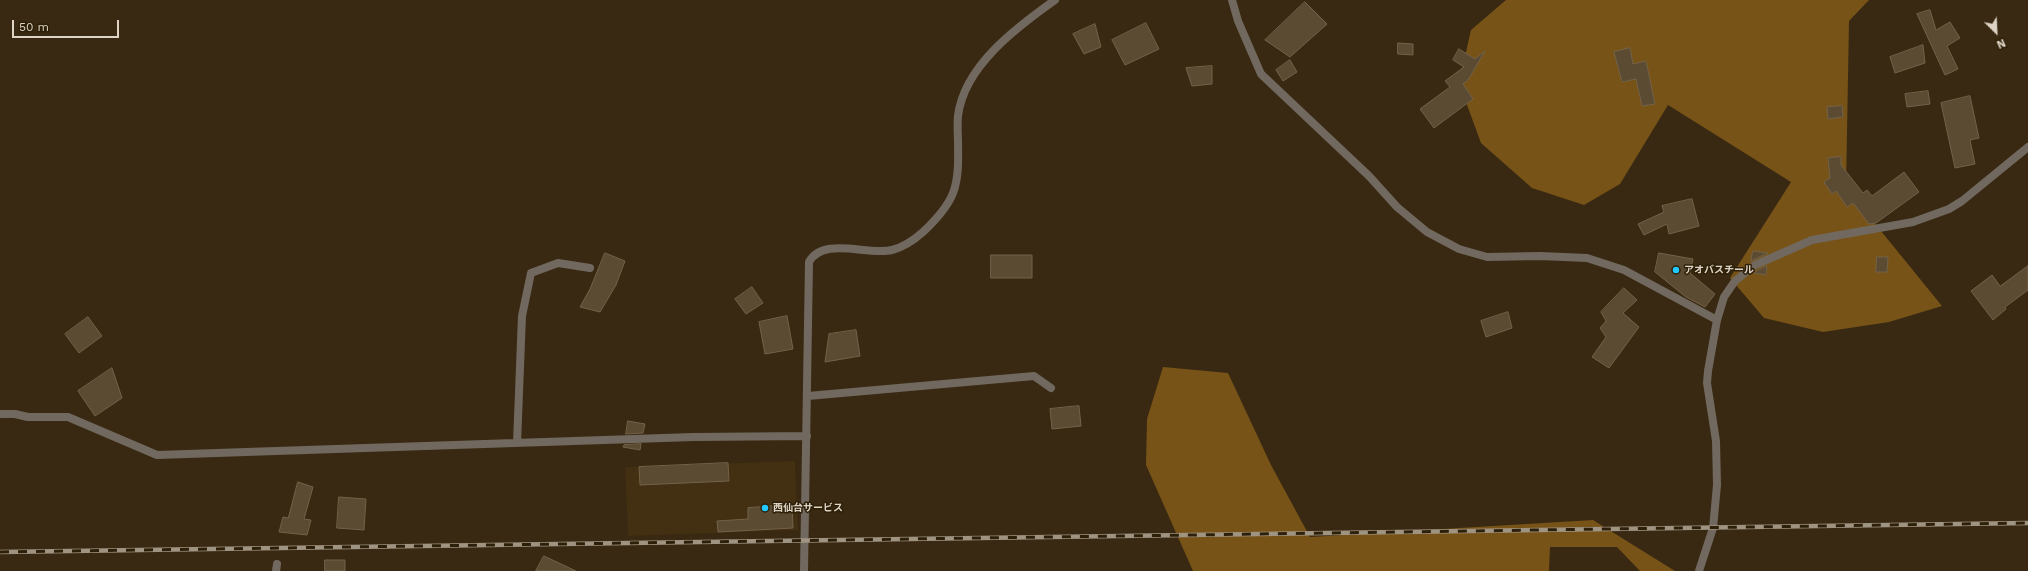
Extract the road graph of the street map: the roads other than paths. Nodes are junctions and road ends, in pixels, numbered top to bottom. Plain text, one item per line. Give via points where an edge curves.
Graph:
1 (1055, 0) edge
2 (1232, 0) edge
3 (2028, 147) edge
4 (590, 268) dead end
5 (1717, 320) junction
6 (1052, 388) dead end
7 (808, 396) junction
8 (0, 414) edge
9 (807, 436) junction
10 (517, 443) junction
11 (804, 571) edge
12 (1699, 571) edge

1 - 7 street via 1014,31 977,69 958,116 959,173 955,189 923,232 891,251 832,249 821,250 812,255 808,267
2 - 5 street via 1238,21 1261,74 1369,176 1397,207 1428,232 1458,249 1487,257 1588,258 1624,270
3 - 5 street via 1962,201 1948,209 1913,222 1812,240 1755,265 1739,276 1731,286 1724,297
4 - 10 street via 558,263 530,273 522,316
5 - 12 street via 1707,383 1716,441 1717,485 1713,528
6 - 7 street via 1034,376
7 - 9 street
8 - 10 street via 68,417 157,455
9 - 10 street
9 - 11 street

